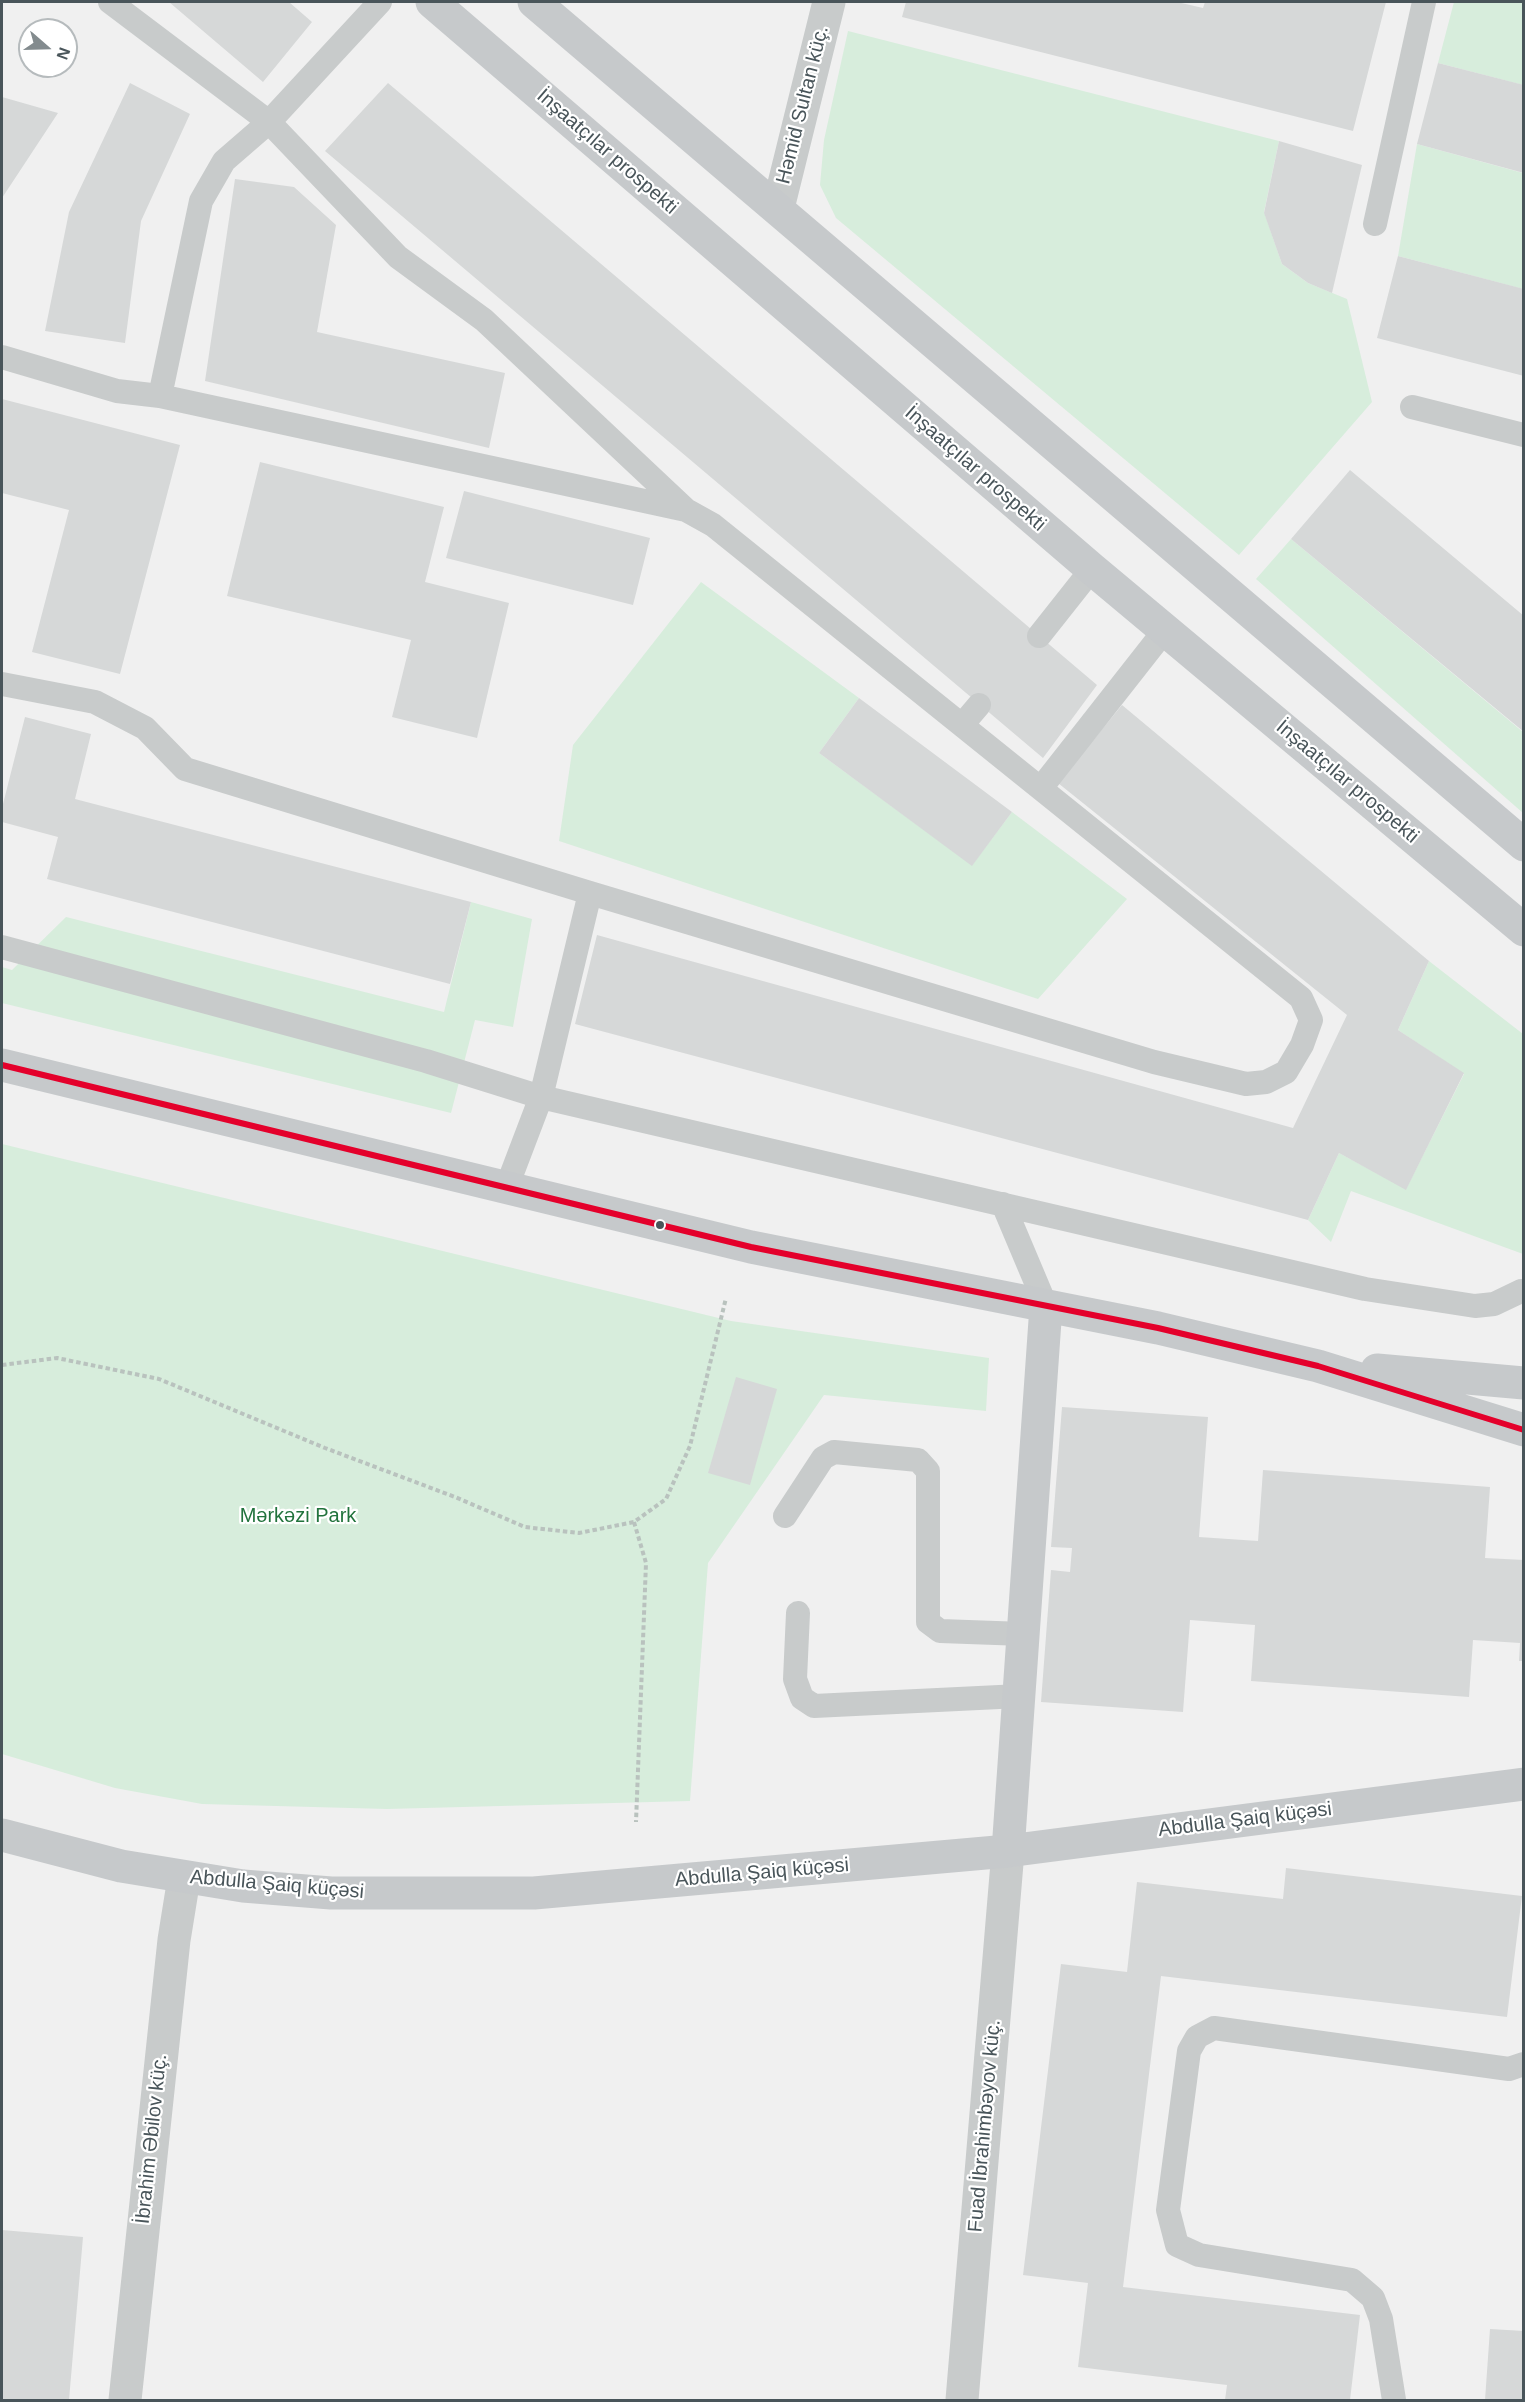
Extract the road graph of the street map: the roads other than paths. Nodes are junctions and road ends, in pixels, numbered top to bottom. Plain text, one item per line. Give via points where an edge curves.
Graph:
1 (110, 2) edge
2 (380, 2) edge
3 (432, 2) edge
4 (534, 2) edge
5 (829, 2) edge
6 (1424, 2) edge
7 (269, 122) junction
8 (778, 208) junction
9 (1375, 224) dead end
10 (2, 357) edge
11 (160, 396) junction
12 (1412, 407) dead end
13 (1524, 435) edge
14 (686, 510) junction
15 (1092, 569) junction
16 (1165, 630) junction
17 (1039, 636) dead end
18 (2, 684) edge
19 (979, 705) dead end
20 (962, 725) junction
21 (1041, 788) junction
22 (1524, 845) edge
23 (590, 893) junction
24 (1524, 930) edge
25 (2, 947) edge
26 (2, 1065) edge
27 (541, 1097) junction
28 (506, 1189) junction
29 (1003, 1204) junction
30 (1521, 1291) dead end
31 (1046, 1306) junction
32 (1318, 1366) junction
33 (1524, 1383) edge
34 (1524, 1430) edge
35 (785, 1516) dead end
36 (798, 1613) dead end
37 (1024, 1634) junction
38 (1020, 1696) junction
39 (1524, 1784) edge
40 (2, 1836) edge
41 (1008, 1851) junction
42 (184, 1878) junction
43 (1524, 2064) edge
44 (125, 2400) edge
45 (962, 2400) edge
46 (1394, 2400) edge

1 - 7 lane
2 - 7 lane
3 - 15 main road, İnşaatçılar prospekti
4 - 8 main road
5 - 8 street, Həmid Sultan küç.
6 - 9 lane
7 - 11 lane via 224,161 201,201
7 - 14 lane via 398,257 484,320
8 - 22 main road
10 - 11 lane via 117,391
11 - 14 lane
12 - 13 lane
14 - 20 lane via 713,525
15 - 16 main road, İnşaatçılar prospekti
15 - 17 lane
16 - 21 lane
16 - 24 main road, İnşaatçılar prospekti
18 - 23 lane via 95,702 145,728 185,769
19 - 20 lane
20 - 21 lane
21 - 23 lane via 1302,998 1311,1020 1286,1072 1266,1082 1246,1084 1154,1062
23 - 27 lane
25 - 27 lane via 426,1061
26 - 28 main road
27 - 28 lane
27 - 29 lane
28 - 31 main road via 751,1247
29 - 30 lane via 1365,1289 1475,1306 1494,1304
29 - 31 lane
31 - 32 main road
31 - 37 main road
32 - 33 main road
32 - 34 main road
35 - 37 lane via 823,1458 834,1452 918,1460 928,1471 928,1622 940,1631
36 - 38 lane via 795,1679 802,1698 814,1706
37 - 38 main road
38 - 41 main road
39 - 41 main road, Abdulla Şaiq küçəsi
40 - 42 main road, Abdulla Şaiq küçəsi
41 - 42 main road, Abdulla Şaiq küçəsi via 534,1893 331,1893
41 - 45 street, Fuad İbrahimbəyov küç.
42 - 44 street, İbrahim Əbilov küç.
43 - 46 lane via 1509,2068 1214,2028 1197,2037 1190,2051 1168,2210 1177,2245 1198,2255 1352,2280 1373,2298 1381,2319

